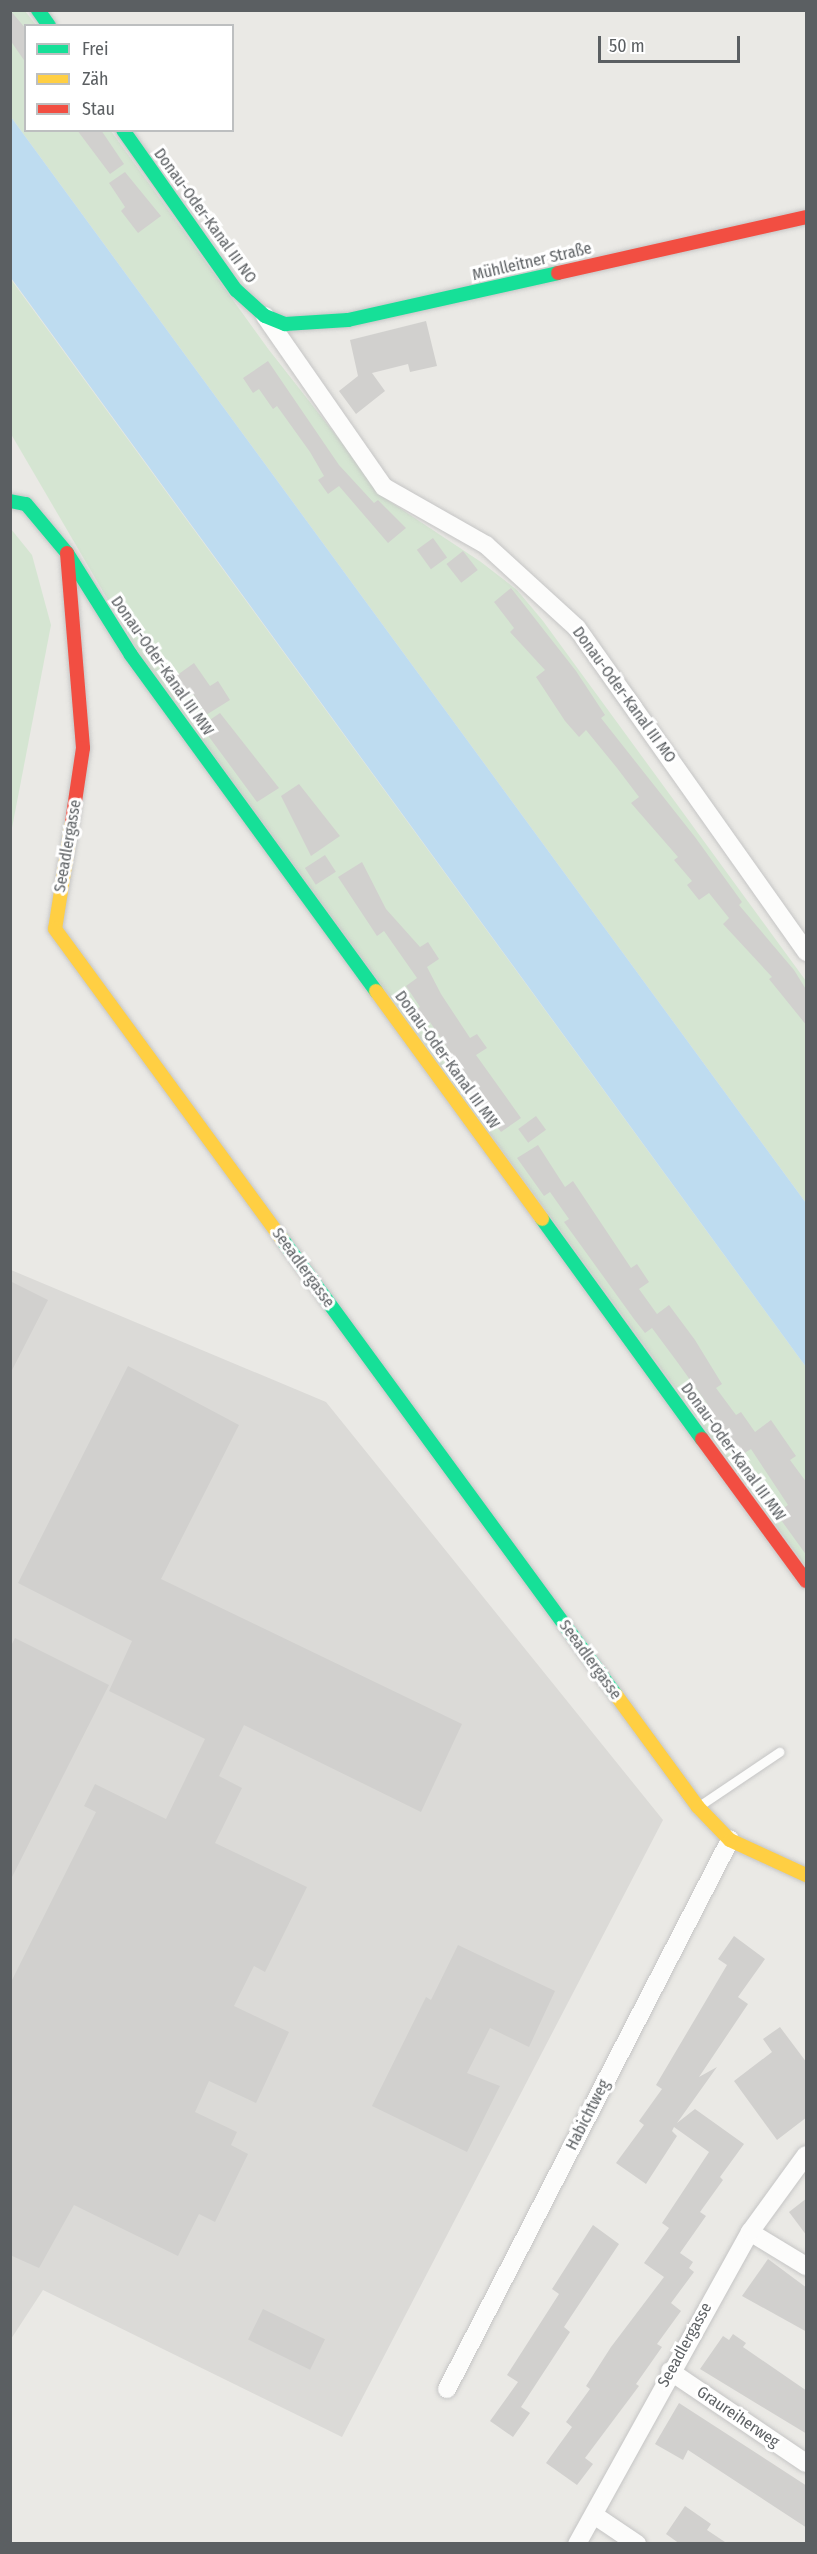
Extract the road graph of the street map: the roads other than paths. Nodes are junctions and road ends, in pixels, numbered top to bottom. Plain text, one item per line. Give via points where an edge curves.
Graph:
1 (38, 10) edge
2 (48, 24) edge
3 (124, 132) edge
4 (807, 217) edge
5 (265, 316) junction
6 (10, 501) edge
7 (67, 553) junction
8 (807, 952) edge
9 (807, 1581) edge
10 (779, 1752) dead end
11 (698, 1807) junction
12 (730, 1840) junction
13 (807, 1875) edge
14 (807, 2155) edge
15 (750, 2232) junction
16 (807, 2266) edge
17 (670, 2371) junction
18 (447, 2389) dead end
19 (807, 2463) edge
20 (594, 2515) junction
21 (577, 2544) edge
22 (637, 2544) edge

1 - 2 street
3 - 5 street, Donau-Oder-Kanal III NO via 236,290
4 - 5 street, Mühlleitner Straße via 348,320 304,326
5 - 8 street, Donau-Oder-Kanal III MO via 384,487 486,545 577,628
6 - 7 street via 26,504
7 - 9 street, Donau-Oder-Kanal III MW via 131,655
7 - 11 street, Seeadlergasse via 83,748 56,929
10 - 11 lane
11 - 12 street, Seeadlergasse
12 - 13 street, Seeadlergasse
12 - 18 street, Habichtweg
14 - 15 street, Seeadlergasse
15 - 16 street
15 - 17 street, Seeadlergasse
17 - 19 street, Graureiherweg
17 - 20 street, Seeadlergasse
20 - 21 street, Seeadlergasse
20 - 22 street

